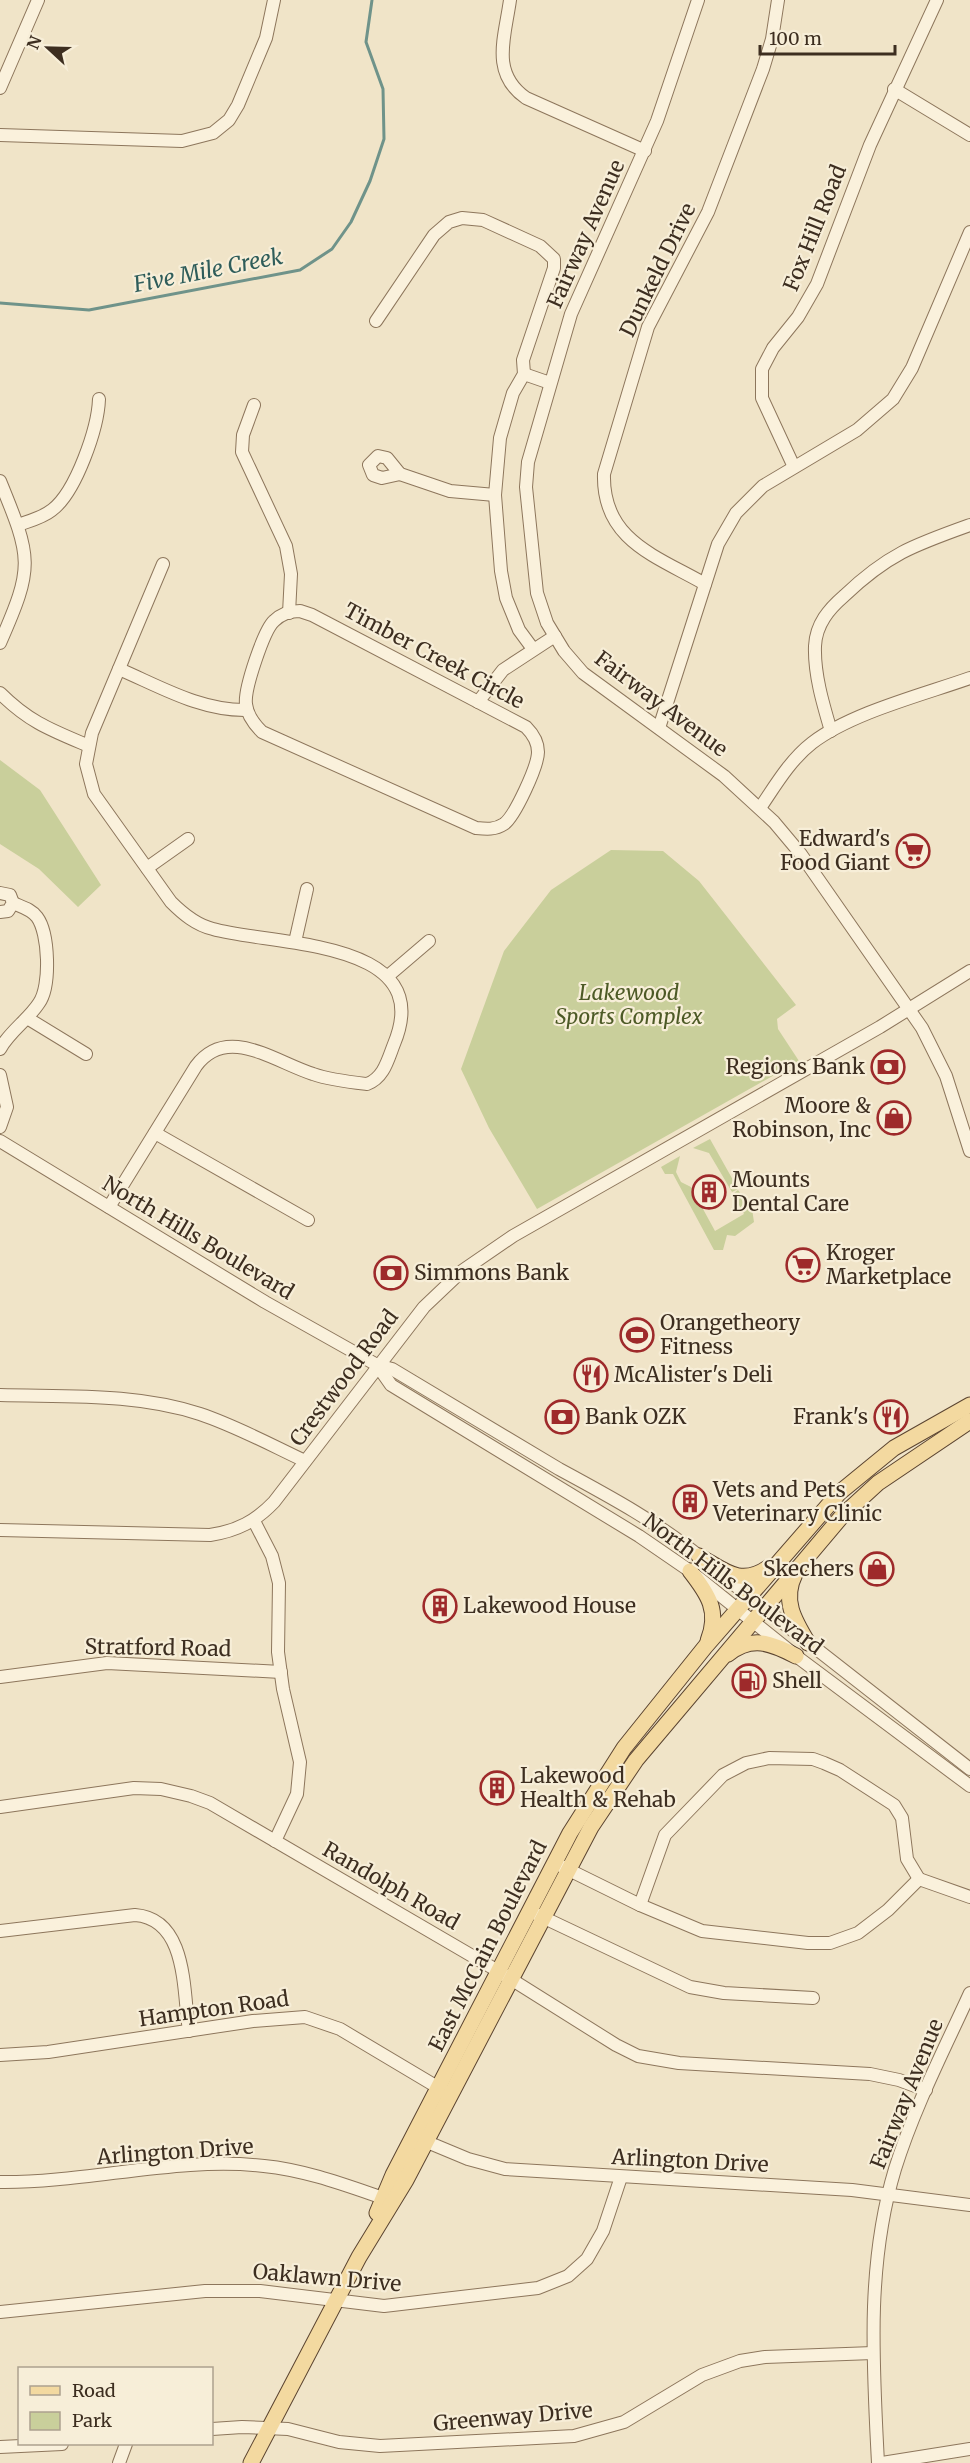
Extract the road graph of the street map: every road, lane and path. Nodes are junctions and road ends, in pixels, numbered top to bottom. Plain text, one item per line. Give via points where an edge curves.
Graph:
1 (38, 0) edge
2 (274, 0) edge
3 (510, 0) edge
4 (698, 0) edge
5 (778, 0) edge
6 (937, 0) edge
7 (0, 88) edge
8 (894, 90) junction
9 (0, 135) edge
10 (970, 135) edge
11 (645, 151) junction
12 (970, 232) edge
13 (376, 321) dead end
14 (524, 374) junction
15 (549, 383) junction
16 (99, 399) dead end
17 (254, 405) dead end
18 (794, 467) junction
19 (400, 474) dead end
20 (0, 481) edge
21 (495, 495) junction
22 (18, 525) junction
23 (970, 525) edge
24 (164, 564) dead end
25 (705, 584) junction
26 (289, 613) junction
27 (555, 636) junction
28 (0, 643) edge
29 (533, 650) junction
30 (119, 669) junction
31 (970, 678) edge
32 (0, 693) edge
33 (478, 702) junction
34 (247, 710) junction
35 (659, 728) junction
36 (831, 731) junction
37 (89, 746) junction
38 (760, 808) junction
39 (188, 839) dead end
40 (147, 868) junction
41 (308, 889) dead end
42 (0, 893) edge
43 (13, 903) junction
44 (0, 912) edge
45 (429, 941) dead end
46 (295, 942) junction
47 (970, 971) edge
48 (388, 976) junction
49 (910, 1008) junction
50 (27, 1018) junction
51 (0, 1049) edge
52 (86, 1054) dead end
53 (0, 1075) edge
54 (0, 1127) edge
55 (155, 1132) junction
56 (0, 1141) edge
57 (970, 1151) edge
58 (109, 1207) junction
59 (308, 1221) dead end
60 (377, 1365) junction
61 (0, 1395) edge
62 (970, 1405) edge
63 (970, 1421) edge
64 (305, 1461) junction
65 (254, 1521) junction
66 (0, 1530) edge
67 (786, 1554) junction
68 (699, 1556) junction
69 (801, 1562) junction
70 (690, 1571) junction
71 (744, 1603) junction
72 (757, 1613) junction
73 (808, 1642) junction
74 (705, 1647) junction
75 (796, 1656) junction
76 (716, 1664) junction
77 (281, 1672) junction
78 (0, 1677) edge
79 (970, 1769) edge
80 (970, 1786) edge
81 (0, 1807) edge
82 (274, 1841) junction
83 (561, 1867) junction
84 (919, 1880) junction
85 (970, 1897) edge
86 (640, 1905) junction
87 (536, 1914) junction
88 (0, 1931) edge
89 (504, 1975) junction
90 (970, 1993) edge
91 (813, 1998) dead end
92 (189, 2031) junction
93 (0, 2055) edge
94 (926, 2090) junction
95 (444, 2092) junction
96 (420, 2138) junction
97 (621, 2177) junction
98 (0, 2182) edge
99 (889, 2194) junction
100 (383, 2198) junction
101 (970, 2205) edge
102 (359, 2257) junction
103 (335, 2301) junction
104 (0, 2312) edge
105 (873, 2353) junction
106 (269, 2428) junction
107 (213, 2429) edge
108 (41, 2445) edge
109 (126, 2445) edge
110 (0, 2447) edge
111 (970, 2449) edge
112 (119, 2463) edge
113 (252, 2463) edge
114 (880, 2463) edge

1 - 7 street
2 - 9 street via 266,38 238,105 229,120 213,133 182,141
3 - 11 street via 502,60 511,87 526,98
4 - 11 street, Fairway Avenue
5 - 25 street, Dunkeld Drive via 763,69 708,212 648,327 604,474 604,498 621,531
6 - 8 street, Fox Hill Road
8 - 10 street
8 - 18 street, Fox Hill Road via 817,284 762,369 762,398
11 - 15 street, Fairway Avenue via 582,285
12 - 18 street via 912,368 893,399 857,430
13 - 14 street via 440,228 462,218 483,220 540,246 554,259 523,360
14 - 15 street
14 - 21 street via 513,393 500,438
15 - 27 street, Fairway Avenue via 532,441 526,487 533,578
16 - 22 street via 96,426 66,495 52,510
17 - 26 street via 243,435 242,452 286,546 291,574
18 - 25 street via 763,486 736,513 721,537
19 - 21 street via 450,490
20 - 22 street
21 - 29 street via 504,591 511,613
22 - 28 street via 26,557 26,577
23 - 36 street via 891,556 864,576 824,617 815,645
24 - 30 street
25 - 35 street
26 - 33 street, Timber Creek Circle via 312,615
26 - 34 street via 276,619 267,631 249,684
27 - 29 street
27 - 35 street, Fairway Avenue via 592,681
29 - 33 street via 503,670
30 - 34 street via 204,706
30 - 37 street
31 - 36 street
32 - 37 street via 38,724
33 - 34 street, Timber Creek Circle via 526,727 536,739 538,750 514,813 506,823 487,830 278,741 262,732
35 - 38 street, Fairway Avenue
36 - 38 street via 801,754
37 - 40 street via 86,764 94,794
38 - 49 street, Fairway Avenue via 800,853
39 - 40 street
40 - 46 street via 171,902 200,924
41 - 46 street
42 - 43 street via 10,895
43 - 44 street via 8,911
43 - 50 street via 33,912 45,936 45,993
45 - 48 street
46 - 48 street via 361,960
47 - 49 street, Crestwood Road
48 - 55 street via 402,1007 401,1024 375,1081 367,1084 323,1077 244,1047 225,1046 201,1059
49 - 57 street, Fairway Avenue via 942,1067
49 - 60 street, Crestwood Road via 486,1253 424,1307
50 - 51 street
50 - 52 street
53 - 54 street via 7,1107
55 - 58 street
55 - 59 street
56 - 58 street, North Hills Boulevard
58 - 60 street, North Hills Boulevard
60 - 64 street, Crestwood Road
60 - 68 street, North Hills Boulevard via 392,1369 580,1479
60 - 70 street, North Hills Boulevard via 391,1385
61 - 64 street via 105,1398 170,1406 213,1418
62 - 67 main road, East McCain Boulevard via 915,1434 856,1478 812,1521
63 - 69 main road, East McCain Boulevard via 878,1483
64 - 65 street, Crestwood Road
65 - 66 street, Crestwood Road via 210,1535
65 - 77 street via 272,1556 279,1583
67 - 68 main road via 756,1576 746,1578
67 - 71 main road, East McCain Boulevard
68 - 71 street, North Hills Boulevard
69 - 72 main road, East McCain Boulevard
69 - 73 main road via 791,1581 789,1602 791,1615
70 - 71 street, North Hills Boulevard
70 - 74 main road via 714,1608
71 - 72 street, North Hills Boulevard
71 - 74 main road, East McCain Boulevard
72 - 73 street, North Hills Boulevard
72 - 75 street, North Hills Boulevard
72 - 76 main road, East McCain Boulevard
73 - 79 street, North Hills Boulevard
74 - 83 main road, East McCain Boulevard via 609,1769
75 - 76 main road via 774,1644 758,1641 743,1644
75 - 80 street, North Hills Boulevard
76 - 83 main road, East McCain Boulevard via 630,1768
77 - 78 street, Stratford Road via 107,1664
77 - 82 street via 300,1771 293,1805
81 - 82 street, Randolph Road via 113,1791 161,1789 210,1803
82 - 89 street, Randolph Road
83 - 86 street
83 - 87 main road, East McCain Boulevard
84 - 85 street
84 - 86 street via 858,1933 830,1943 702,1931
84 - 86 street via 907,1859 902,1818 894,1805 825,1763 769,1758 723,1774 665,1835
87 - 89 main road, East McCain Boulevard
87 - 91 street via 690,1987
88 - 92 street via 135,1915 153,1918 174,1940
89 - 94 street, Randolph Road via 616,2045 654,2060 870,2074
89 - 95 main road, East McCain Boulevard
90 - 94 street, Fairway Avenue
92 - 93 street, Hampton Road via 48,2052
92 - 95 street, Hampton Road via 288,2017 317,2020 352,2035
94 - 99 street, Fairway Avenue via 902,2148
95 - 96 main road, East McCain Boulevard
96 - 97 street, Arlington Drive via 468,2159 505,2169
96 - 100 main road, East McCain Boulevard
96 - 102 main road, East McCain Boulevard via 406,2180
97 - 99 street, Arlington Drive
97 - 103 street, Oaklawn Drive via 593,2251 576,2271 562,2279 527,2290 403,2305
98 - 100 street, Arlington Drive via 55,2181 207,2165 254,2165 284,2168
99 - 101 street, Arlington Drive
99 - 105 street, Fairway Avenue via 875,2267
100 - 102 main road, East McCain Boulevard
102 - 103 main road, East McCain Boulevard
103 - 104 street, Oaklawn Drive via 260,2291 205,2291
103 - 106 main road, East McCain Boulevard
105 - 106 street, Greenway Drive via 765,2356 740,2361 702,2375 624,2422 574,2436 380,2446
105 - 114 street, Fairway Avenue
106 - 107 street, Greenway Drive
106 - 113 main road, East McCain Boulevard
108 - 110 street
109 - 112 street
111 - 114 street

